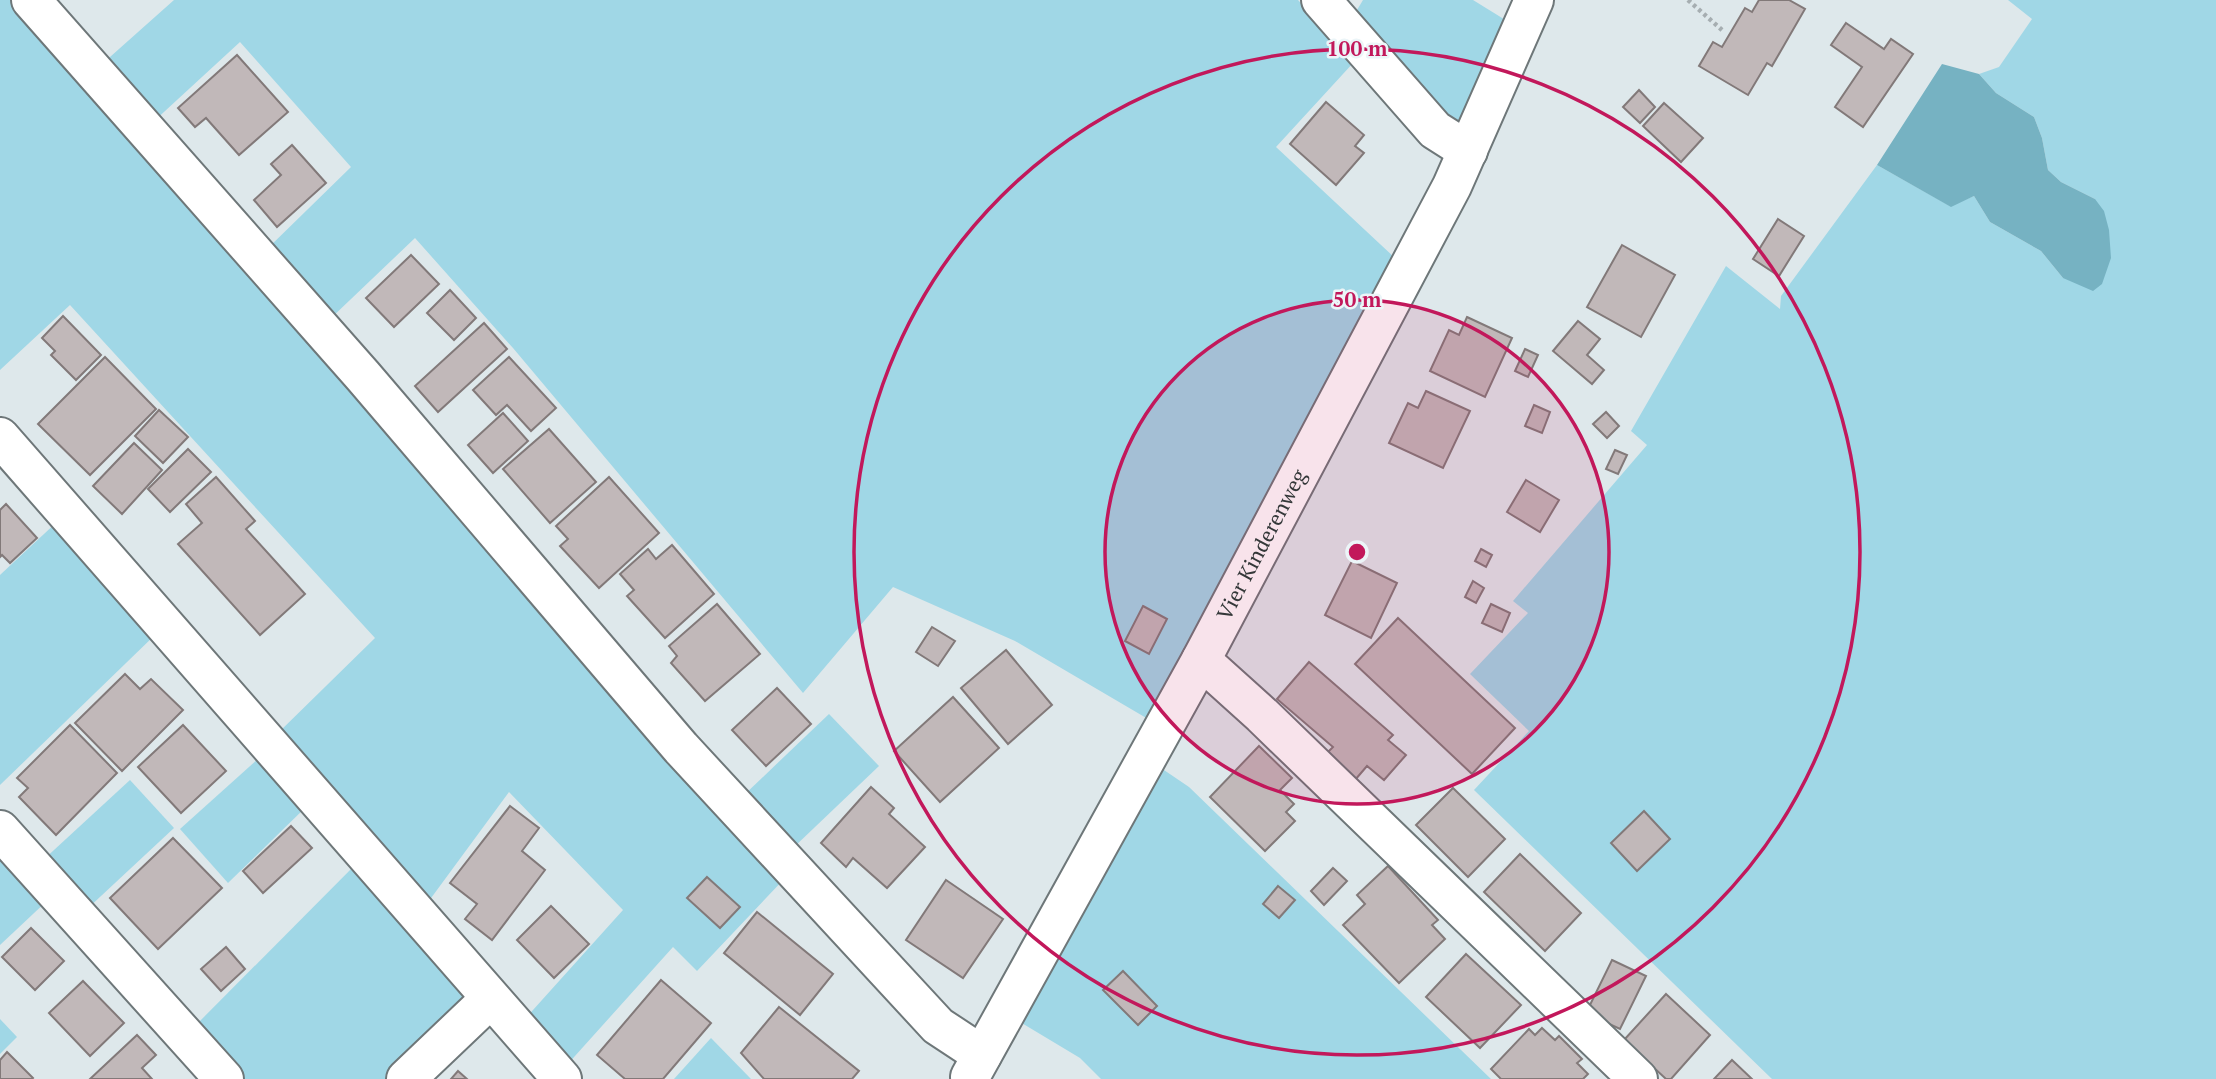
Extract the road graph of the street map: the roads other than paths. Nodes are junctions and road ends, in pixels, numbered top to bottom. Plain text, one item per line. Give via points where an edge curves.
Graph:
1 (31, 0) edge
2 (1321, 0) edge
3 (1534, 0) edge
4 (1468, 151) junction
5 (0, 437) edge
6 (1201, 660) junction
7 (0, 830) edge
8 (490, 999) junction
9 (976, 1067) edge
10 (223, 1079) edge
11 (406, 1079) edge
12 (562, 1079) edge
13 (1638, 1079) edge

1 - 9 street via 363,376 681,748
2 - 4 street via 1435,130
3 - 4 street, Vier Kinderenweg
4 - 6 street, Vier Kinderenweg
5 - 8 street
6 - 9 street, Vier Kinderenweg
6 - 13 street
7 - 10 street
8 - 11 street
8 - 12 street

